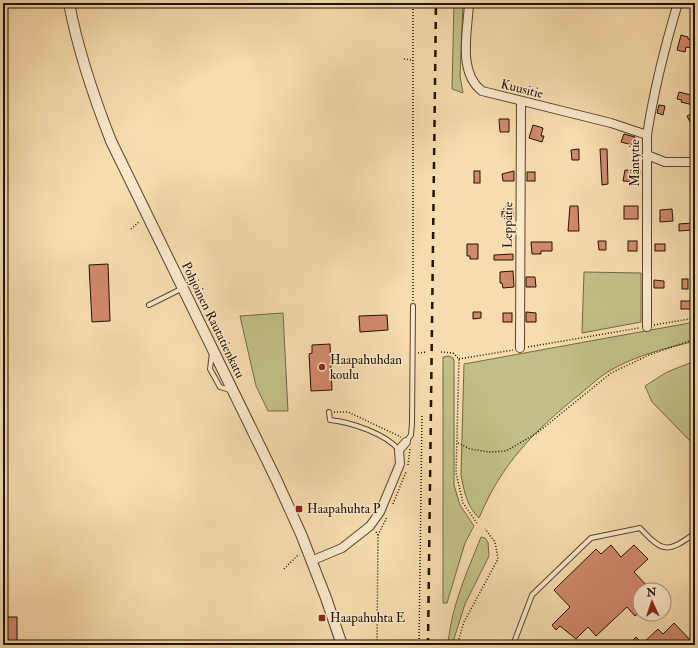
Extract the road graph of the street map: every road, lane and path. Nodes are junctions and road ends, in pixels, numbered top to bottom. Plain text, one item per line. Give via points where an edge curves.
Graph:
1 (69, 3) edge
2 (413, 3) edge
3 (469, 3) edge
4 (678, 3) edge
5 (404, 59) dead end
6 (413, 60) junction
7 (520, 102) junction
8 (647, 135) junction
9 (647, 155) junction
10 (695, 162) edge
11 (146, 216) junction
12 (131, 229) dead end
13 (183, 288) junction
14 (148, 305) dead end
15 (413, 306) joint
16 (695, 318) edge
17 (647, 327) junction
18 (695, 339) edge
19 (520, 348) junction
20 (427, 352) dead end
21 (441, 352) dead end
22 (412, 353) junction
23 (460, 359) junction
24 (329, 412) joint
25 (422, 414) dead end
26 (406, 442) junction
27 (458, 443) junction
28 (399, 450) junction
29 (477, 523) dead end
30 (370, 526) junction
31 (485, 529) dead end
32 (695, 533) edge
33 (306, 546) junction
34 (311, 561) junction
35 (284, 569) dead end
36 (342, 645) edge
37 (377, 645) edge
38 (419, 645) edge
39 (457, 645) edge
40 (513, 645) edge

1 - 11 street, Pohjoinen Rautatienkatu via 91,90
2 - 6 path
3 - 7 street, Kuusitie via 467,58 472,80 482,91
4 - 8 street, Mäntytie via 671,22
5 - 6 path
6 - 15 path
7 - 8 street, Kuusitie via 591,118
7 - 19 street, Leppätie
8 - 9 street, Mäntytie
9 - 10 street via 665,162
9 - 17 street, Mäntytie
11 - 12 path
11 - 13 street, Pohjoinen Rautatienkatu
13 - 14 lane
13 - 33 street, Pohjoinen Rautatienkatu
15 - 22 lane
16 - 17 path
17 - 19 path
18 - 27 path via 649,355 611,373 537,433 506,451 470,449
19 - 23 path
20 - 22 path
21 - 23 path via 453,353
22 - 26 lane via 412,423 411,435
23 - 27 path
24 - 26 path via 348,412 376,424
24 - 28 lane via 330,420 346,422 392,441
25 - 38 path
26 - 28 street
27 - 29 path via 456,473 461,496
28 - 30 street via 400,464 380,512
30 - 34 street via 342,548
30 - 37 path via 378,535
31 - 39 path via 495,542 498,559 464,622
32 - 40 lane via 680,545 668,548 655,544 640,528 591,538 532,595
33 - 34 street, Pohjoinen Rautatienkatu
33 - 35 path
34 - 36 street, Pohjoinen Rautatienkatu

